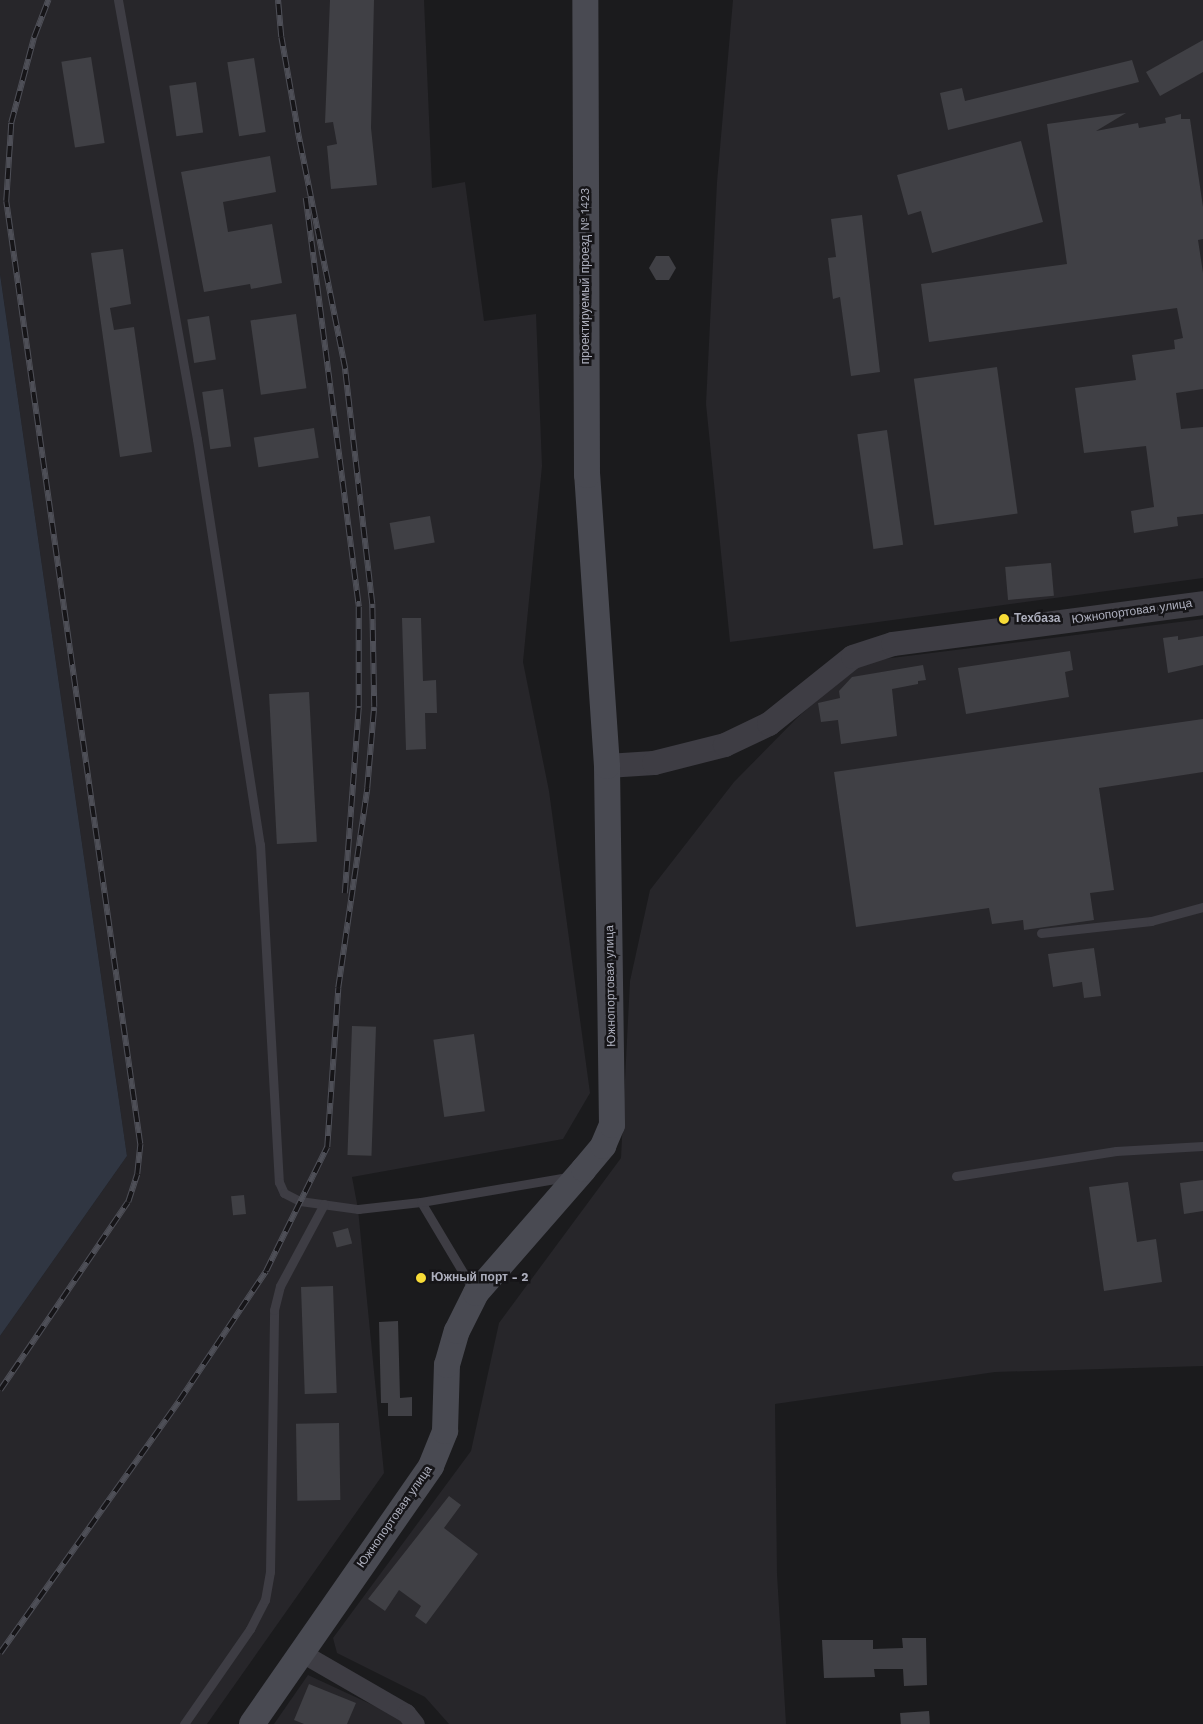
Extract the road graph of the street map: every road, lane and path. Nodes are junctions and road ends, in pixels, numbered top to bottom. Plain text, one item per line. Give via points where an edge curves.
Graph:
1 (118, 0) edge
2 (585, 0) edge
3 (1203, 602) edge
4 (607, 766) junction
5 (1203, 907) edge
6 (1041, 933) dead end
7 (1203, 1146) edge
8 (579, 1175) junction
9 (956, 1176) dead end
10 (421, 1202) junction
11 (324, 1204) junction
12 (476, 1293) junction
13 (302, 1653) junction
14 (184, 1724) edge
15 (252, 1724) edge
16 (415, 1724) edge

1 - 11 lane via 197,439 260,844 276,1165 284,1193 300,1201
2 - 4 main road, проектируемый проезд № 1423 via 587,475
3 - 4 street, Южнопортовая улица via 893,644 853,657 769,724 725,745 654,764
4 - 8 main road, Южнопортовая улица via 612,1125 603,1146
5 - 6 lane via 1151,922
7 - 9 lane via 1116,1152
8 - 10 lane
8 - 12 main road, Южнопортовая улица
10 - 11 lane via 358,1209
10 - 12 lane
11 - 14 lane via 280,1286 274,1310 270,1572 265,1600 250,1629
12 - 13 main road, Южнопортовая улица via 457,1331 448,1365 445,1431 431,1466
13 - 15 main road, Южнопортовая улица
13 - 16 street via 406,1713

